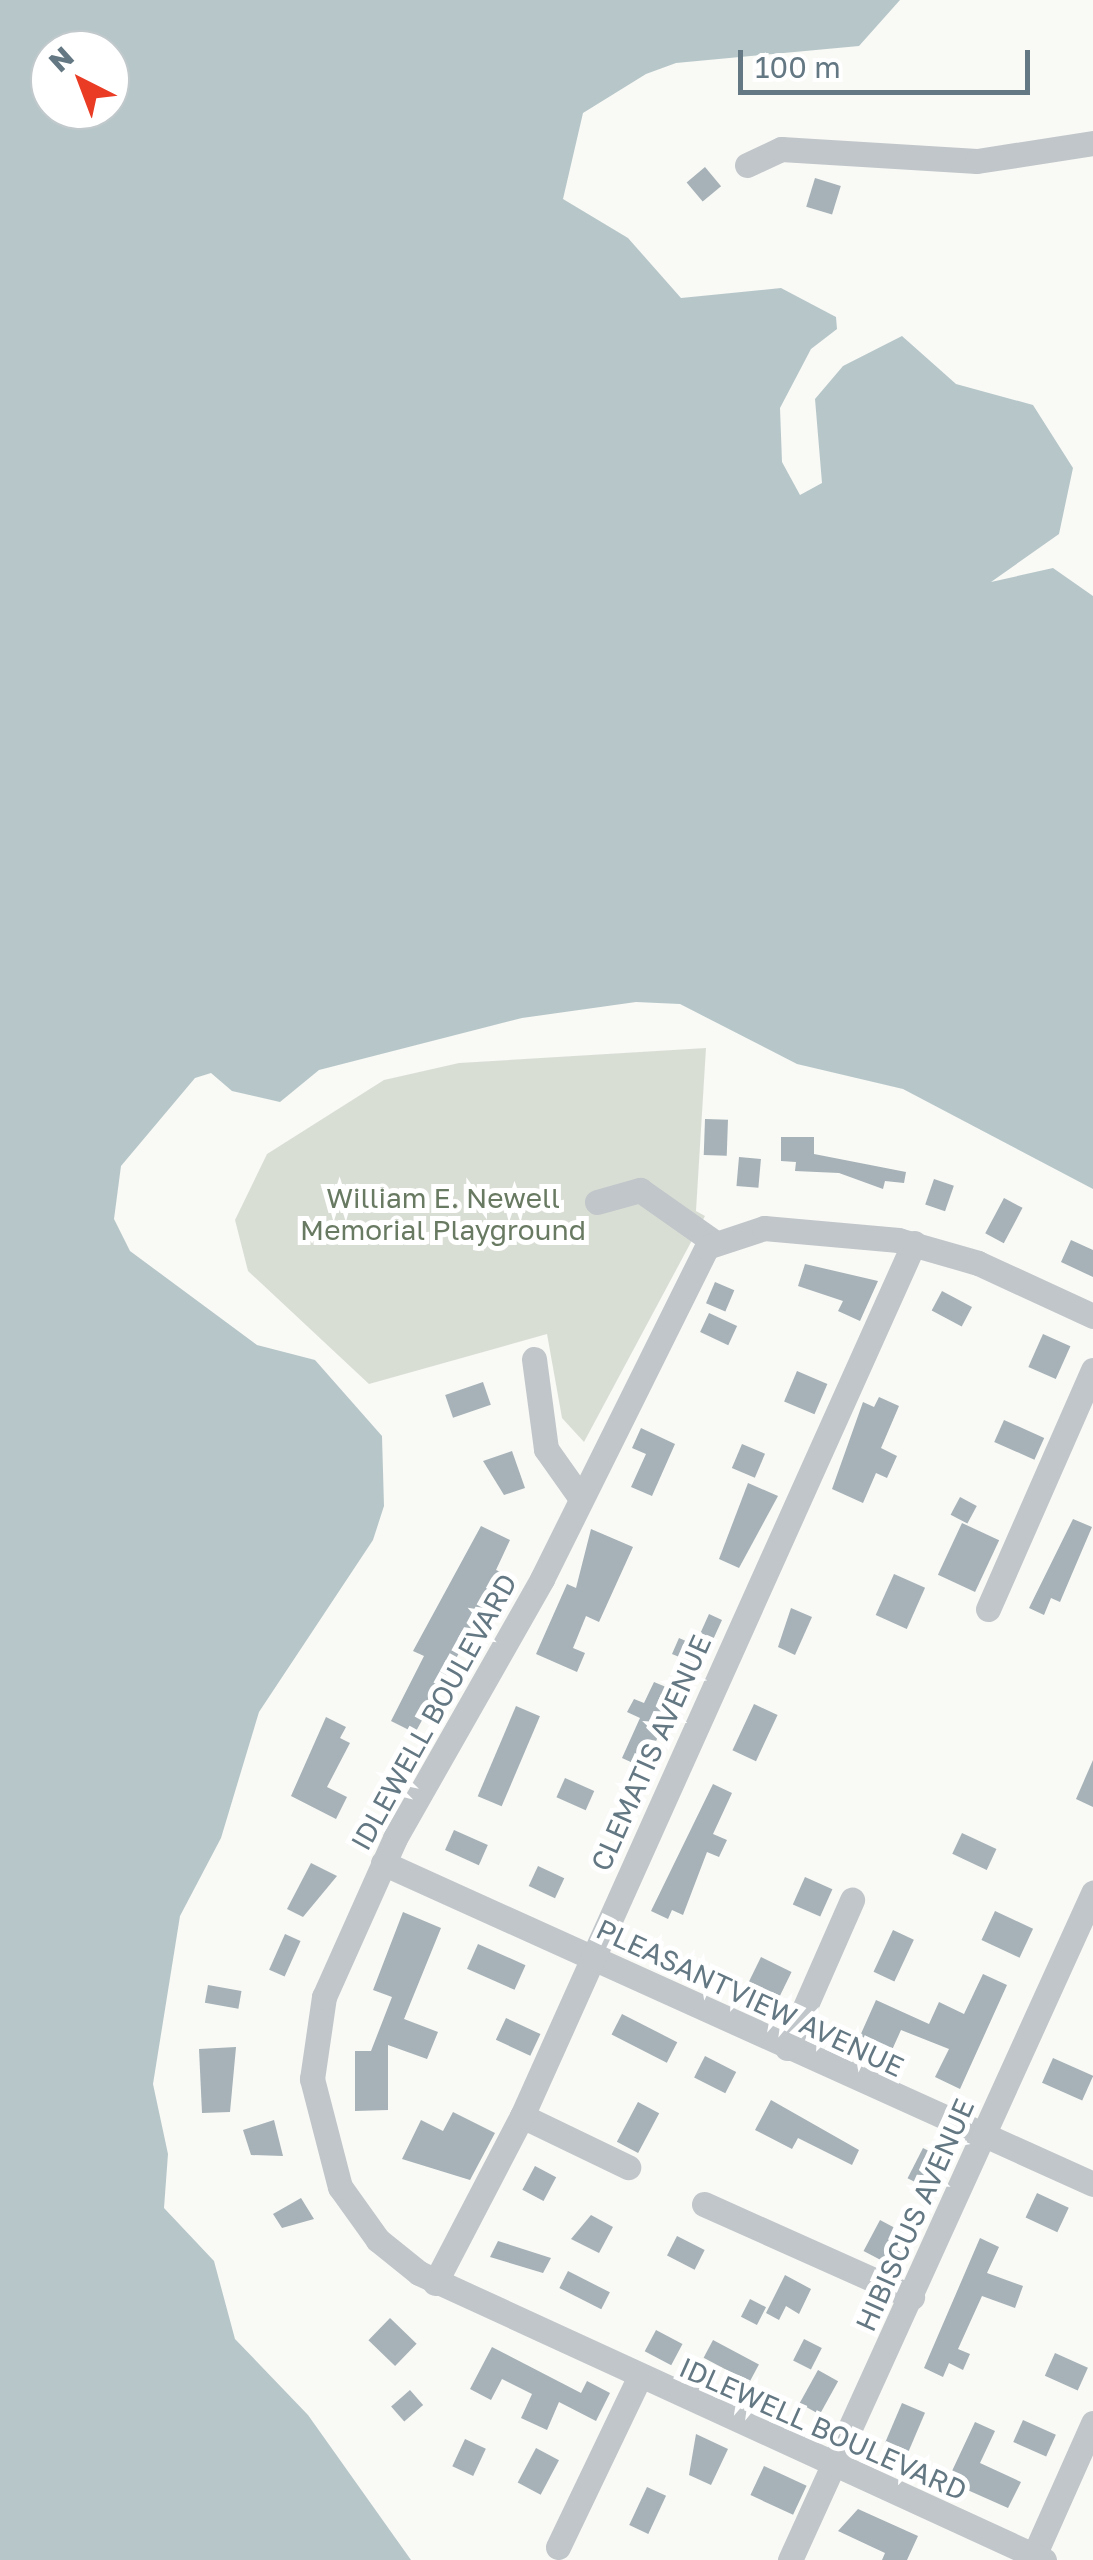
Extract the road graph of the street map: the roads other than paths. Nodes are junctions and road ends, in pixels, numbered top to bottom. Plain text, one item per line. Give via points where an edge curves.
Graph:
1 (1093, 144) edge
2 (747, 165) dead end
3 (597, 1202) dead end
4 (714, 1242) junction
5 (914, 1243) junction
6 (1093, 1316) edge
7 (534, 1359) dead end
8 (1093, 1370) edge
9 (580, 1497) junction
10 (988, 1609) dead end
11 (384, 1864) junction
12 (1093, 1893) edge
13 (852, 1900) dead end
14 (592, 1958) junction
15 (787, 2048) junction
16 (522, 2116) junction
17 (982, 2138) junction
18 (628, 2167) dead end
19 (1093, 2184) edge
20 (704, 2204) dead end
21 (436, 2283) junction
22 (912, 2297) junction
23 (639, 2378) junction
24 (1093, 2424) edge
25 (834, 2468) junction
26 (558, 2547) dead end
27 (1037, 2559) edge
28 (790, 2560) edge

1 - 2 street via 977,161 781,149
3 - 4 street via 640,1190
4 - 5 street via 778,1228
4 - 9 street, IDLEWELL BOULEVARD
5 - 6 street
5 - 14 street, CLEMATIS AVENUE
7 - 9 street via 546,1449
8 - 10 street
9 - 11 street, IDLEWELL BOULEVARD
11 - 14 street, PLEASANTVIEW AVENUE
11 - 21 street, IDLEWELL BOULEVARD via 324,1997 312,2091 348,2201 391,2252
12 - 17 street, HIBISCUS AVENUE
13 - 15 street
14 - 15 street, PLEASANTVIEW AVENUE
14 - 16 street, CLEMATIS AVENUE
15 - 17 street, PLEASANTVIEW AVENUE
16 - 18 street
16 - 21 street, CLEMATIS AVENUE
17 - 19 street, PLEASANTVIEW AVENUE
17 - 22 street, HIBISCUS AVENUE
20 - 22 street
21 - 23 street, IDLEWELL BOULEVARD
22 - 25 street, HIBISCUS AVENUE
23 - 25 street, IDLEWELL BOULEVARD
23 - 26 street
24 - 27 street
25 - 27 street, IDLEWELL BOULEVARD
25 - 28 street, HIBISCUS AVENUE

